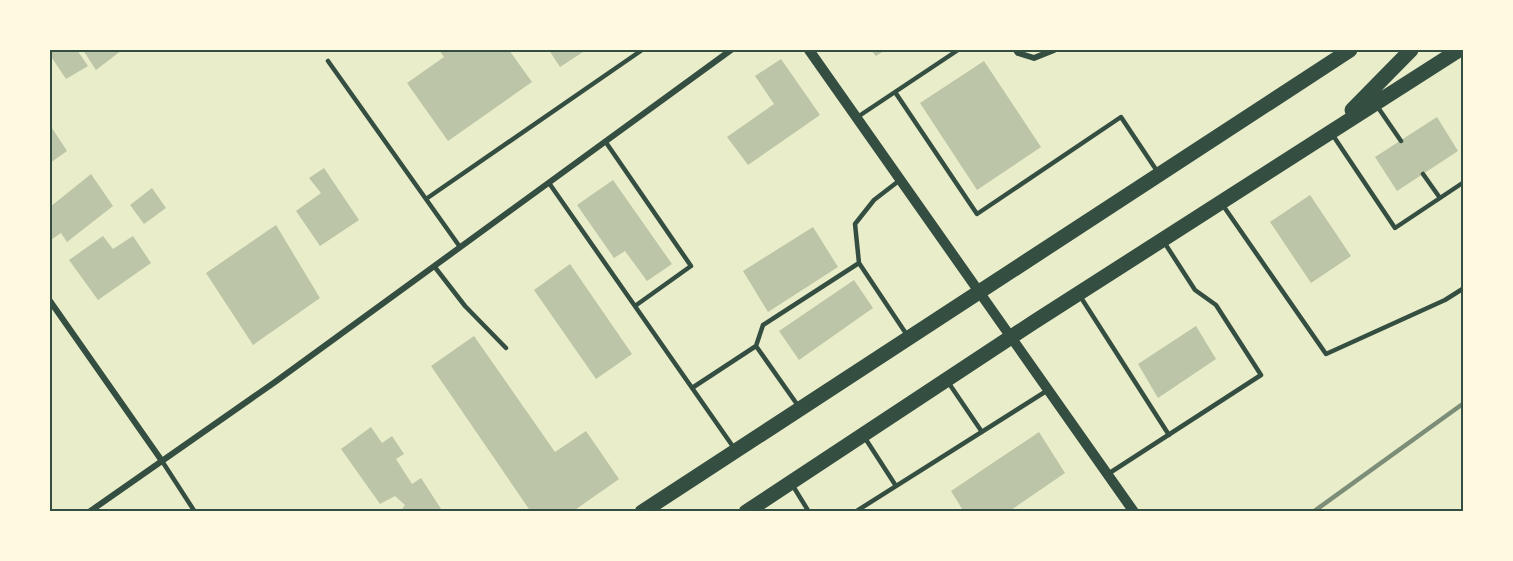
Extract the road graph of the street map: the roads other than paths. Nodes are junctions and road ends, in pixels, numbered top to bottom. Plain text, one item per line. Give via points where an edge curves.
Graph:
1 (642, 50) edge
2 (731, 50) edge
3 (808, 50) edge
4 (958, 50) edge
5 (1016, 50) edge
6 (1054, 50) edge
7 (1347, 50) edge
8 (1411, 50) edge
9 (1459, 50) edge
10 (328, 61) dead end
11 (895, 92) junction
12 (1375, 103) junction
13 (856, 118) junction
14 (1332, 131) junction
15 (605, 141) junction
16 (1401, 141) dead end
17 (1159, 174) junction
18 (1423, 174) dead end
19 (900, 180) junction
20 (1464, 182) edge
21 (549, 183) junction
22 (1440, 198) junction
23 (426, 199) junction
24 (1221, 202) junction
25 (1162, 240) junction
26 (460, 247) junction
27 (859, 263) junction
28 (434, 266) junction
29 (1464, 288) edge
30 (978, 291) junction
31 (1078, 294) junction
32 (50, 301) edge
33 (635, 306) junction
34 (908, 337) junction
35 (1011, 337) junction
36 (756, 346) junction
37 (506, 348) dead end
38 (946, 380) junction
39 (692, 388) junction
40 (1048, 390) junction
41 (800, 408) junction
42 (982, 432) junction
43 (863, 435) junction
44 (1169, 435) junction
45 (736, 450) junction
46 (162, 461) junction
47 (1108, 474) junction
48 (791, 482) junction
49 (896, 486) junction
50 (88, 512) edge
51 (195, 512) edge
52 (642, 512) edge
53 (746, 512) edge
54 (809, 512) edge
55 (855, 512) edge
56 (1134, 512) edge

1 - 23 lane
2 - 15 street
3 - 13 street
4 - 11 lane
5 - 6 street via 1034,58
7 - 17 main road
8 - 14 main road
9 - 12 main road
10 - 23 lane
11 - 13 lane
11 - 17 lane via 977,214 1121,117
12 - 14 main road
12 - 16 lane
13 - 19 street
14 - 22 lane via 1395,228
14 - 24 main road
15 - 21 street
15 - 33 lane via 691,266
17 - 30 main road
18 - 22 lane
19 - 27 lane via 874,200 855,224
19 - 30 street
20 - 22 lane
21 - 26 street
21 - 33 lane
23 - 26 lane
24 - 25 main road
24 - 29 lane via 1326,354
25 - 31 main road
25 - 44 lane via 1195,290 1216,305 1261,375
26 - 28 street
27 - 34 lane
27 - 36 lane via 763,325
28 - 37 lane via 465,306
28 - 46 street
30 - 34 main road
30 - 35 street
31 - 35 main road
31 - 44 lane
32 - 46 street
33 - 39 lane
34 - 41 main road
35 - 38 main road
35 - 40 street
36 - 39 lane
36 - 41 lane
38 - 42 lane
38 - 43 main road
39 - 45 lane
40 - 42 lane
40 - 47 street
41 - 45 main road
42 - 49 lane
43 - 48 main road
43 - 49 lane
44 - 47 lane
45 - 52 main road
46 - 50 street
46 - 51 lane
47 - 56 street
48 - 53 main road
48 - 54 lane
49 - 55 lane

